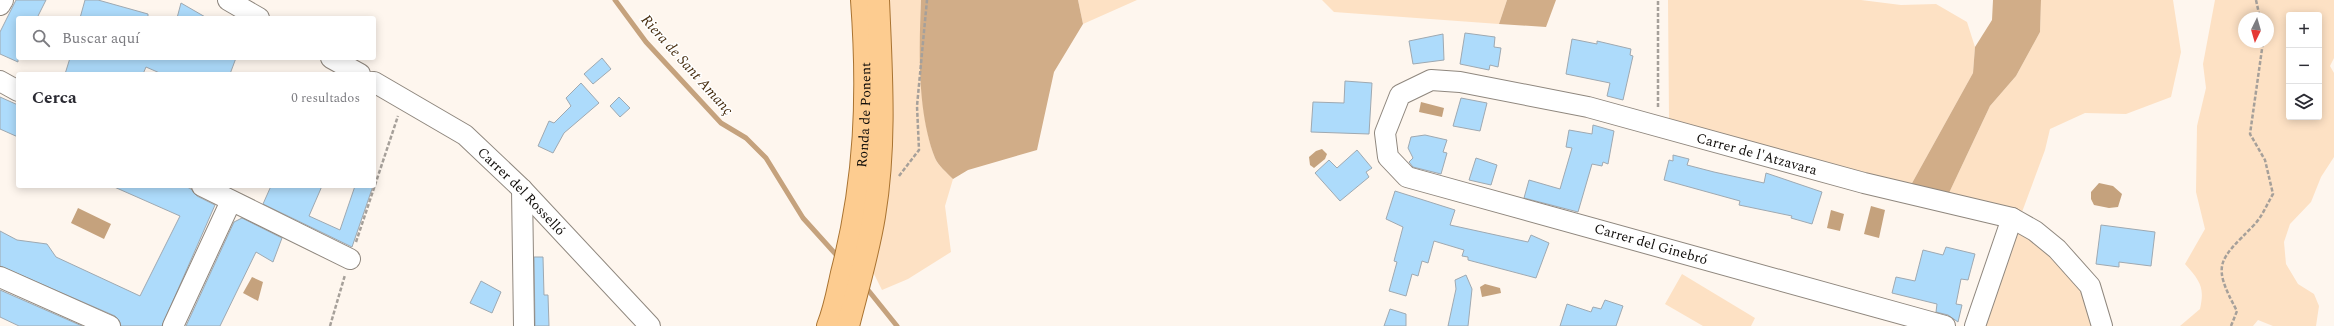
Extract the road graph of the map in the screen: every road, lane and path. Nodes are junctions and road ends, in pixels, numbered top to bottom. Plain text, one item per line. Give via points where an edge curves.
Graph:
1 (3, 0) edge
2 (228, 0) edge
3 (862, 0) edge
4 (878, 0) edge
5 (927, 0) edge
6 (1658, 0) edge
7 (2256, 0) edge
8 (0, 5) edge
9 (2259, 12) edge
10 (256, 16) edge
11 (2263, 48) edge
12 (334, 60) edge
13 (356, 72) edge
14 (0, 81) edge
15 (376, 83) edge
16 (16, 89) edge
17 (404, 98) junction
18 (1658, 126) junction
19 (1385, 133) joint
20 (376, 181) edge
21 (878, 186) junction
22 (206, 188) edge
23 (374, 188) edge
24 (522, 189) junction
25 (230, 201) junction
26 (2012, 218) junction
27 (350, 259) junction
28 (0, 277) edge
29 (835, 324) edge
30 (110, 326) edge
31 (173, 326) edge
32 (330, 326) edge
33 (524, 326) edge
34 (650, 326) edge
35 (1945, 326) edge
36 (1975, 326) edge
37 (2102, 326) edge
38 (2231, 326) edge

1 - 8 street
2 - 10 street
3 - 29 main road, Ronda de Ponent via 867,71 862,180
4 - 21 main road via 883,121
5 - 21 path via 917,106 919,150 890,187
6 - 18 path
7 - 9 path
11 - 38 path via 2250,134 2265,160 2273,194 2256,224 2235,242 2221,264 2223,285 2237,311
12 - 13 street
14 - 16 street
15 - 17 street, Carrer del Rosselló
17 - 20 path
17 - 24 street, Carrer del Rosselló via 465,135
18 - 19 street, Carrer de l'Atzavara via 1588,107 1460,82 1431,80 1400,95
18 - 26 street, Carrer de l'Atzavara via 1864,183
19 - 35 street, Carrer del Ginebró via 1388,157 1407,177
21 - 29 main road via 867,246
22 - 25 street
23 - 27 path
24 - 33 street
24 - 34 street, Carrer del Rosselló
25 - 27 street
25 - 31 street
26 - 36 street
26 - 37 street, Carrer de l'Atzavara via 2057,249 2090,286
27 - 32 path
28 - 30 street

